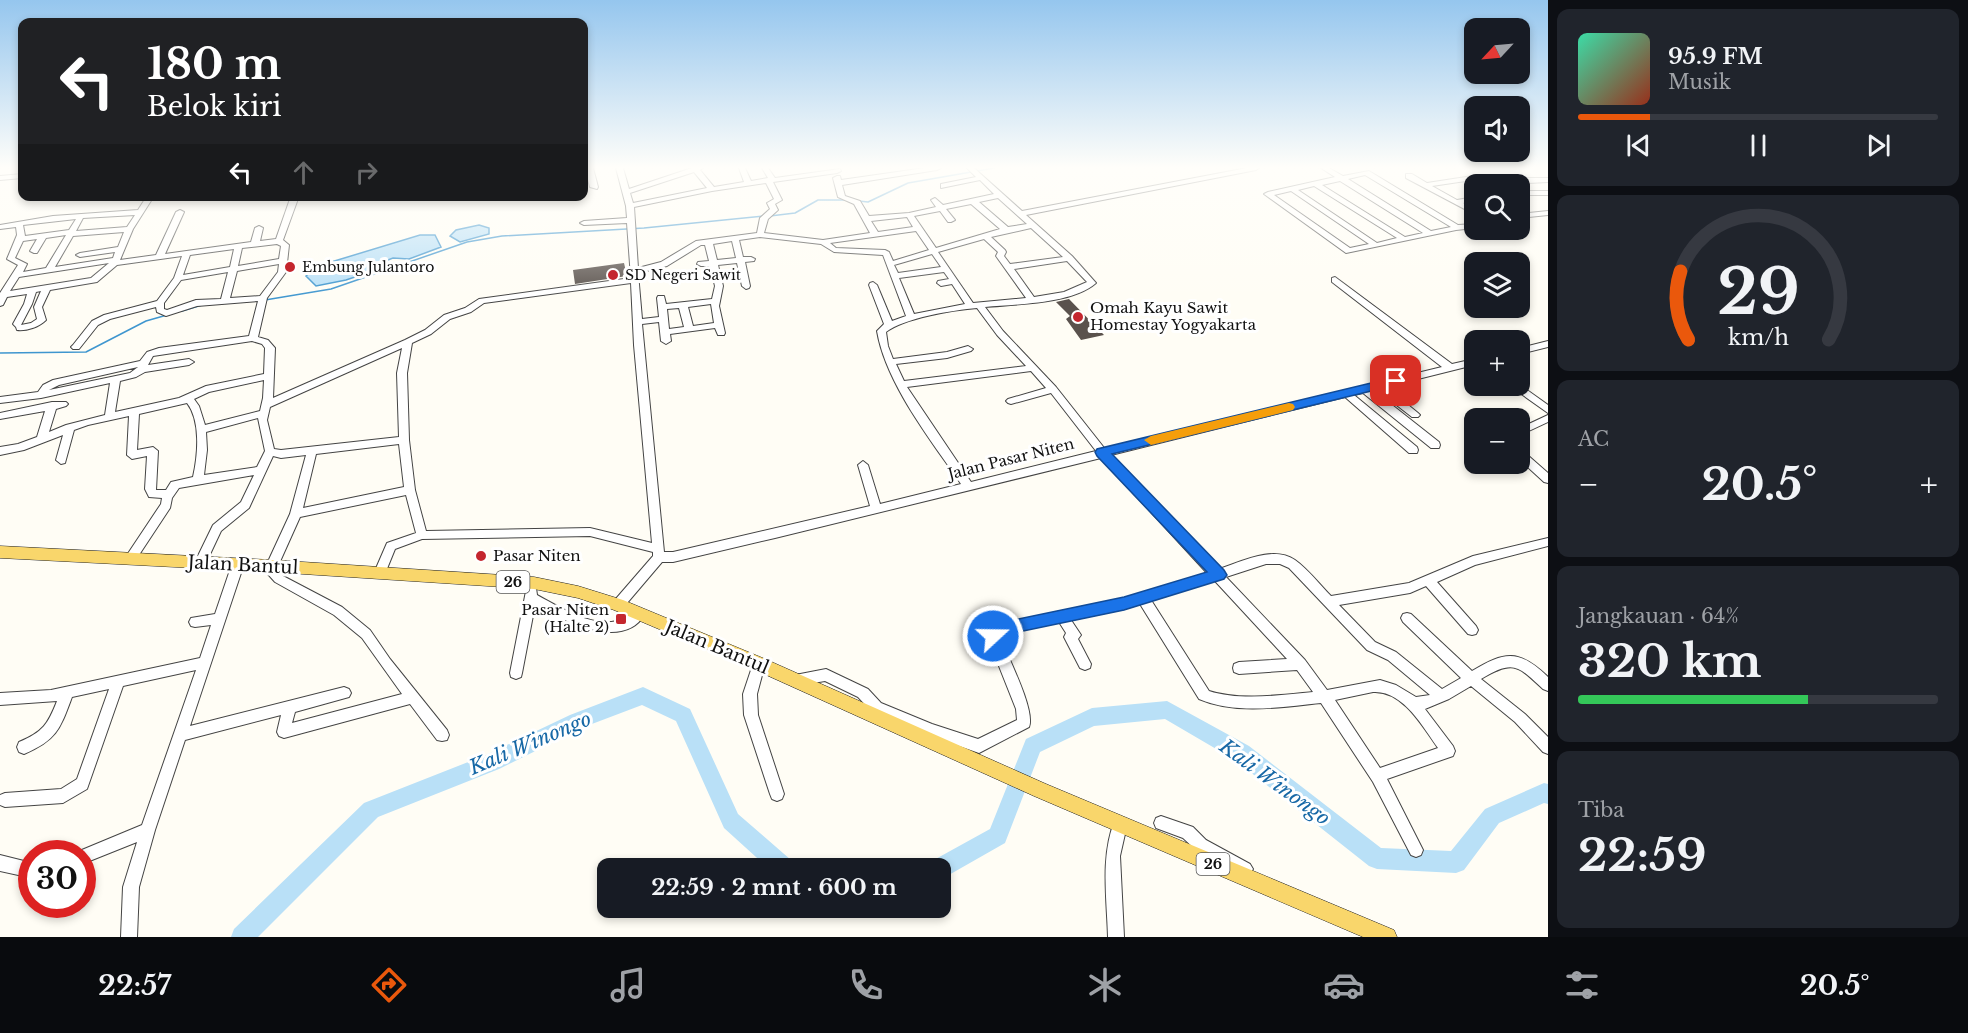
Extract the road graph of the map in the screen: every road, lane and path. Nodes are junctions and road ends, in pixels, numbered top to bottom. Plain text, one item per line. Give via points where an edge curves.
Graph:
1 (141, 212) joint
2 (180, 212) dead end
3 (289, 212) edge
4 (630, 212) edge
5 (772, 212) edge
6 (861, 212) edge
7 (924, 212) edge
8 (945, 212) edge
9 (985, 212) edge
10 (1018, 212) edge
11 (1033, 212) edge
12 (1293, 212) edge
13 (1326, 212) edge
14 (1359, 212) edge
15 (1396, 212) edge
16 (1429, 212) edge
17 (1548, 213) edge
18 (1021, 214) junction
19 (909, 215) junction
20 (1530, 215) edge
21 (81, 216) junction
22 (866, 219) junction
23 (951, 220) dead end
24 (584, 223) dead end
25 (19, 224) junction
26 (1033, 225) junction
27 (0, 227) edge
28 (631, 227) junction
29 (1464, 227) edge
30 (259, 228) dead end
31 (919, 228) junction
32 (1455, 228) junction
33 (129, 229) junction
34 (1006, 231) junction
35 (69, 233) junction
36 (1429, 233) junction
37 (875, 234) junction
38 (760, 235) junction
39 (42, 236) junction
40 (986, 237) junction
41 (735, 238) junction
42 (19, 239) junction
43 (1402, 239) junction
44 (279, 241) junction
45 (708, 241) junction
46 (824, 242) junction
47 (255, 243) junction
48 (1375, 245) junction
49 (239, 246) junction
50 (120, 249) junction
51 (34, 251) dead end
52 (935, 252) junction
53 (187, 253) junction
54 (80, 255) dead end
55 (12, 256) junction
56 (159, 257) junction
57 (1069, 258) junction
58 (0, 259) edge
59 (750, 260) dead end
60 (115, 261) junction
61 (283, 261) junction
62 (740, 261) junction
63 (714, 263) junction
64 (701, 264) dead end
65 (890, 264) junction
66 (1009, 268) junction
67 (946, 269) junction
68 (234, 270) junction
69 (48, 271) junction
70 (16, 275) junction
71 (634, 276) junction
72 (894, 276) junction
73 (178, 278) junction
74 (1335, 280) dead end
75 (954, 281) junction
76 (941, 283) dead end
77 (873, 285) dead end
78 (746, 286) dead end
79 (46, 289) junction
80 (32, 291) junction
81 (1, 298) edge
82 (1031, 299) junction
83 (225, 301) junction
84 (262, 301) junction
85 (715, 301) junction
86 (159, 303) junction
87 (683, 305) junction
88 (975, 306) junction
89 (911, 318) junction
90 (663, 319) junction
91 (638, 322) junction
92 (889, 325) junction
93 (689, 329) junction
94 (252, 338) junction
95 (408, 342) junction
96 (1548, 344) edge
97 (76, 347) dead end
98 (1530, 348) edge
99 (968, 349) dead end
100 (189, 362) dead end
101 (890, 362) junction
102 (1464, 364) edge
103 (143, 366) junction
104 (1033, 368) junction
105 (1450, 368) junction
106 (270, 376) junction
107 (116, 379) junction
108 (902, 384) junction
109 (1377, 385) junction
110 (1365, 388) junction
111 (1053, 389) junction
112 (1346, 393) junction
113 (41, 395) junction
114 (1529, 396) edge
115 (189, 399) junction
116 (0, 400) edge
117 (1011, 401) dead end
118 (265, 409) junction
119 (1548, 410) edge
120 (134, 411) junction
121 (1415, 415) dead end
122 (0, 416) edge
123 (110, 417) junction
124 (1548, 418) edge
125 (70, 427) junction
126 (1530, 427) edge
127 (200, 430) junction
128 (42, 438) junction
129 (404, 440) junction
130 (1435, 445) dead end
131 (1413, 450) dead end
132 (270, 451) junction
133 (0, 452) edge
134 (312, 452) junction
135 (1102, 452) junction
136 (61, 460) dead end
137 (1530, 464) edge
138 (863, 465) dead end
139 (261, 470) junction
140 (1548, 479) edge
141 (198, 481) junction
142 (967, 485) junction
143 (410, 490) junction
144 (167, 497) junction
145 (876, 509) junction
146 (296, 514) junction
147 (422, 535) junction
148 (1548, 543) edge
149 (0, 552) edge
150 (658, 553) junction
151 (131, 558) junction
152 (201, 562) junction
153 (238, 564) junction
154 (272, 566) junction
155 (380, 573) junction
156 (1219, 575) junction
157 (1428, 580) junction
158 (533, 590) junction
159 (1143, 598) junction
160 (1328, 602) junction
161 (618, 605) junction
162 (639, 614) junction
163 (1062, 617) junction
164 (1407, 618) dead end
165 (219, 619) junction
166 (195, 622) dead end
167 (1472, 630) dead end
168 (203, 663) junction
169 (759, 664) junction
170 (1085, 664) dead end
171 (1300, 664) junction
172 (1239, 668) dead end
173 (516, 673) dead end
174 (1472, 677) junction
175 (118, 681) junction
176 (1548, 686) edge
177 (67, 693) junction
178 (344, 693) dead end
179 (1326, 696) junction
180 (1441, 696) junction
181 (414, 697) junction
182 (0, 699) edge
183 (1414, 704) junction
184 (289, 706) junction
185 (874, 711) junction
186 (180, 735) junction
187 (442, 735) dead end
188 (24, 747) dead end
189 (1548, 747) edge
190 (1376, 776) junction
191 (777, 794) dead end
192 (5, 800) dead end
193 (1161, 823) dead end
194 (147, 830) junction
195 (1119, 830) junction
196 (1416, 850) dead end
197 (96, 851) edge
198 (0, 863) edge
199 (18, 868) edge
200 (1262, 885) junction
201 (129, 937) edge
202 (1116, 937) edge
203 (1387, 937) edge

1 - 21 street
1 - 33 street
2 - 56 street
3 - 44 street
4 - 28 street
5 - 38 street via 764,218
6 - 22 street
7 - 19 street
8 - 23 street
9 - 34 street
10 - 18 street
11 - 18 street
12 - 48 street via 1348,251
13 - 48 street
14 - 43 street
15 - 36 street
16 - 32 street
17 - 20 street
18 - 26 street
19 - 22 street
19 - 31 street
21 - 25 street
21 - 35 street
22 - 37 street
24 - 28 street
25 - 27 street
25 - 42 street
26 - 34 street
26 - 57 street
28 - 71 street
29 - 32 street
30 - 47 street
31 - 37 street
31 - 52 street
32 - 36 street
33 - 35 street
33 - 50 street
34 - 40 street
35 - 39 street
35 - 69 street
36 - 43 street
37 - 46 street
38 - 41 street
38 - 46 street
39 - 42 street
39 - 51 street
40 - 52 street
40 - 66 street via 1002,252 1000,256
41 - 45 street
41 - 62 street
42 - 55 street
43 - 48 street
44 - 47 street
44 - 61 street via 285,245
45 - 63 street
45 - 71 street via 694,244
46 - 65 street via 834,250 882,252
47 - 49 street
49 - 53 street
49 - 68 street
50 - 54 street
50 - 60 street
52 - 65 street
52 - 67 street
53 - 56 street
53 - 73 street
55 - 58 street
55 - 70 street via 12,260 23,264
56 - 60 street
57 - 66 street
57 - 82 street via 1092,283 1079,290
59 - 62 street
60 - 69 street
60 - 79 street via 93,281
61 - 68 street
61 - 84 street via 279,277
62 - 63 street
62 - 78 street
63 - 64 street
63 - 85 street via 719,288
65 - 72 street
66 - 82 street
67 - 72 street
67 - 75 street
68 - 73 street
68 - 83 street
69 - 70 street
70 - 81 street
71 - 91 street
71 - 95 street via 482,301 447,316
72 - 89 street
73 - 86 street
74 - 105 street
75 - 76 street
75 - 88 street
77 - 92 street
79 - 80 street
79 - 80 street via 38,310 42,320 18,326
80 - 81 street
82 - 88 street
83 - 84 street
83 - 86 street via 196,303 166,312 160,310
84 - 94 street
85 - 87 street
85 - 93 street via 720,329
86 - 97 street via 95,323
87 - 90 street via 662,302
87 - 93 street
88 - 89 street
88 - 104 street
89 - 92 street
90 - 91 street
90 - 93 street via 666,337
91 - 150 street
92 - 101 street via 881,331 881,338
94 - 103 street via 159,351 150,354
94 - 106 street via 269,345
95 - 118 street
95 - 129 street via 402,373
96 - 98 street
99 - 101 street
100 - 103 street
101 - 108 street
102 - 105 street, Jalan Pasar Niten
103 - 107 street via 137,373
103 - 113 street via 56,381
104 - 108 street
104 - 111 street
105 - 109 street, Jalan Pasar Niten
106 - 115 street via 206,389
106 - 118 street
107 - 113 street
107 - 123 street
108 - 142 street
109 - 110 street, Jalan Pasar Niten
109 - 121 street
110 - 112 street, Jalan Pasar Niten
110 - 130 street
111 - 117 street
111 - 135 street
112 - 131 street
112 - 135 street, Jalan Pasar Niten
113 - 116 street
114 - 119 street
115 - 120 street
115 - 127 street via 196,408
118 - 127 street
118 - 132 street via 262,423
120 - 123 street
120 - 144 street via 132,455 153,451 151,492
122 - 128 street via 58,404
123 - 125 street
124 - 126 street
125 - 128 street
125 - 136 street
127 - 141 street
128 - 133 street
129 - 134 street
129 - 143 street
132 - 134 street
132 - 139 street
134 - 146 street
135 - 142 street, Jalan Pasar Niten
135 - 156 street
137 - 140 street
138 - 145 street
139 - 141 street
139 - 152 street via 245,505 217,528
141 - 144 street via 178,483
142 - 145 street, Jalan Pasar Niten
143 - 146 street
143 - 147 street
144 - 151 street
145 - 150 street, Jalan Pasar Niten via 673,557
146 - 154 street
147 - 150 street via 590,532
147 - 155 street via 392,546
148 - 157 street via 1473,561
149 - 151 main road, Jalan Bantul / 26
150 - 161 street
151 - 152 main road, Jalan Bantul / 26
152 - 153 main road, Jalan Bantul / 26
153 - 154 main road, Jalan Bantul / 26
153 - 165 street
154 - 155 main road, Jalan Bantul / 26
154 - 181 street via 279,579 338,611 366,634
155 - 158 main road, Jalan Bantul / 26
156 - 159 street
156 - 160 street via 1266,559 1284,559
156 - 171 street
157 - 160 street via 1389,593
157 - 167 street
158 - 161 main road, Jalan Bantul / 26 via 578,592
158 - 162 street via 583,622 610,627 632,622
158 - 173 street
159 - 163 street
159 - 179 street via 1204,695 1272,702
160 - 180 street via 1371,646 1398,661
161 - 162 main road, Jalan Bantul / 26
162 - 169 main road, Jalan Bantul / 26
163 - 170 street via 1075,635 1070,637
163 - 185 street via 994,632 1025,720 982,745 971,745
164 - 174 street
165 - 166 street
165 - 168 street
168 - 175 street
168 - 186 street
169 - 185 main road, Jalan Bantul / 26
169 - 191 street via 750,694 751,715
171 - 172 street
171 - 179 street
174 - 176 street via 1513,660 1524,664
174 - 180 street
174 - 189 street
175 - 177 street
175 - 192 street via 82,784 63,796
177 - 182 street
177 - 188 street via 49,734
178 - 184 street
179 - 183 street via 1386,687
179 - 190 street
180 - 183 street
181 - 184 street via 284,732
181 - 187 street
183 - 190 street via 1448,751
184 - 186 street
185 - 195 main road, Jalan Bantul / 26
186 - 194 street
190 - 196 street
193 - 200 street via 1188,832 1201,845 1257,876
194 - 197 street
194 - 201 street via 131,887
195 - 200 main road, Jalan Bantul / 26
195 - 202 street via 1113,856
198 - 199 street
200 - 203 main road, Jalan Bantul / 26

